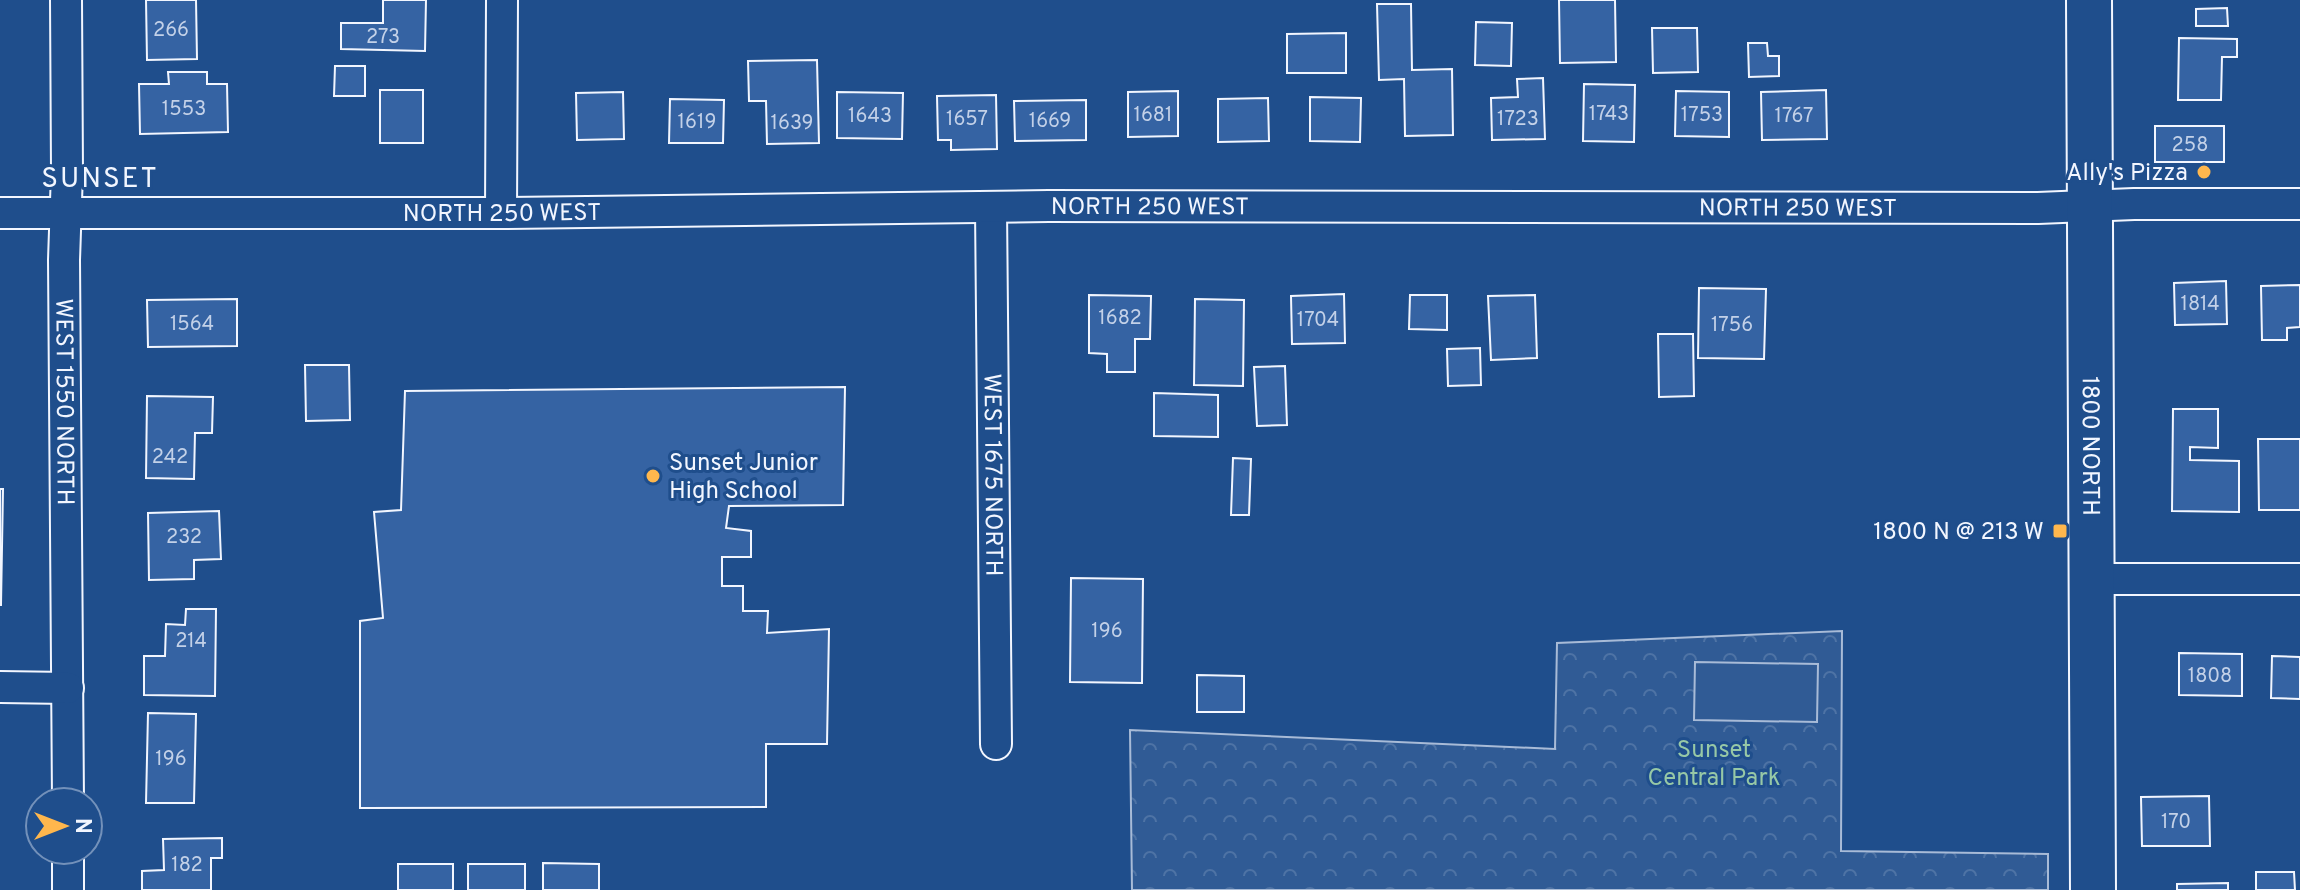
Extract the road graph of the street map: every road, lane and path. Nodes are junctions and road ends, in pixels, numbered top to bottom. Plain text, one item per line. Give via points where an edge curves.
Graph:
1 (66, 0) edge
2 (502, 0) edge
3 (2089, 0) edge
4 (2300, 204) edge
5 (2090, 206) junction
6 (991, 207) junction
7 (0, 213) edge
8 (65, 213) junction
9 (501, 213) junction
10 (2091, 579) junction
11 (2300, 579) edge
12 (0, 687) edge
13 (68, 688) junction
14 (996, 744) dead end
15 (68, 786) edge
16 (68, 866) edge
17 (68, 890) edge
18 (2093, 890) edge

1 - 8 street, WEST 1550 NORTH
2 - 9 street
3 - 5 main road, 1800 NORTH
4 - 5 street, NORTH 250 WEST
5 - 6 street, NORTH 250 WEST
5 - 10 main road, 1800 NORTH
6 - 9 street, NORTH 250 WEST
6 - 14 street, WEST 1675 NORTH
7 - 8 street, NORTH 250 WEST
8 - 9 street, NORTH 250 WEST
8 - 13 street, WEST 1550 NORTH
10 - 11 street
10 - 18 main road, 1800 NORTH
12 - 13 street
13 - 15 street, WEST 1550 NORTH
16 - 17 street

